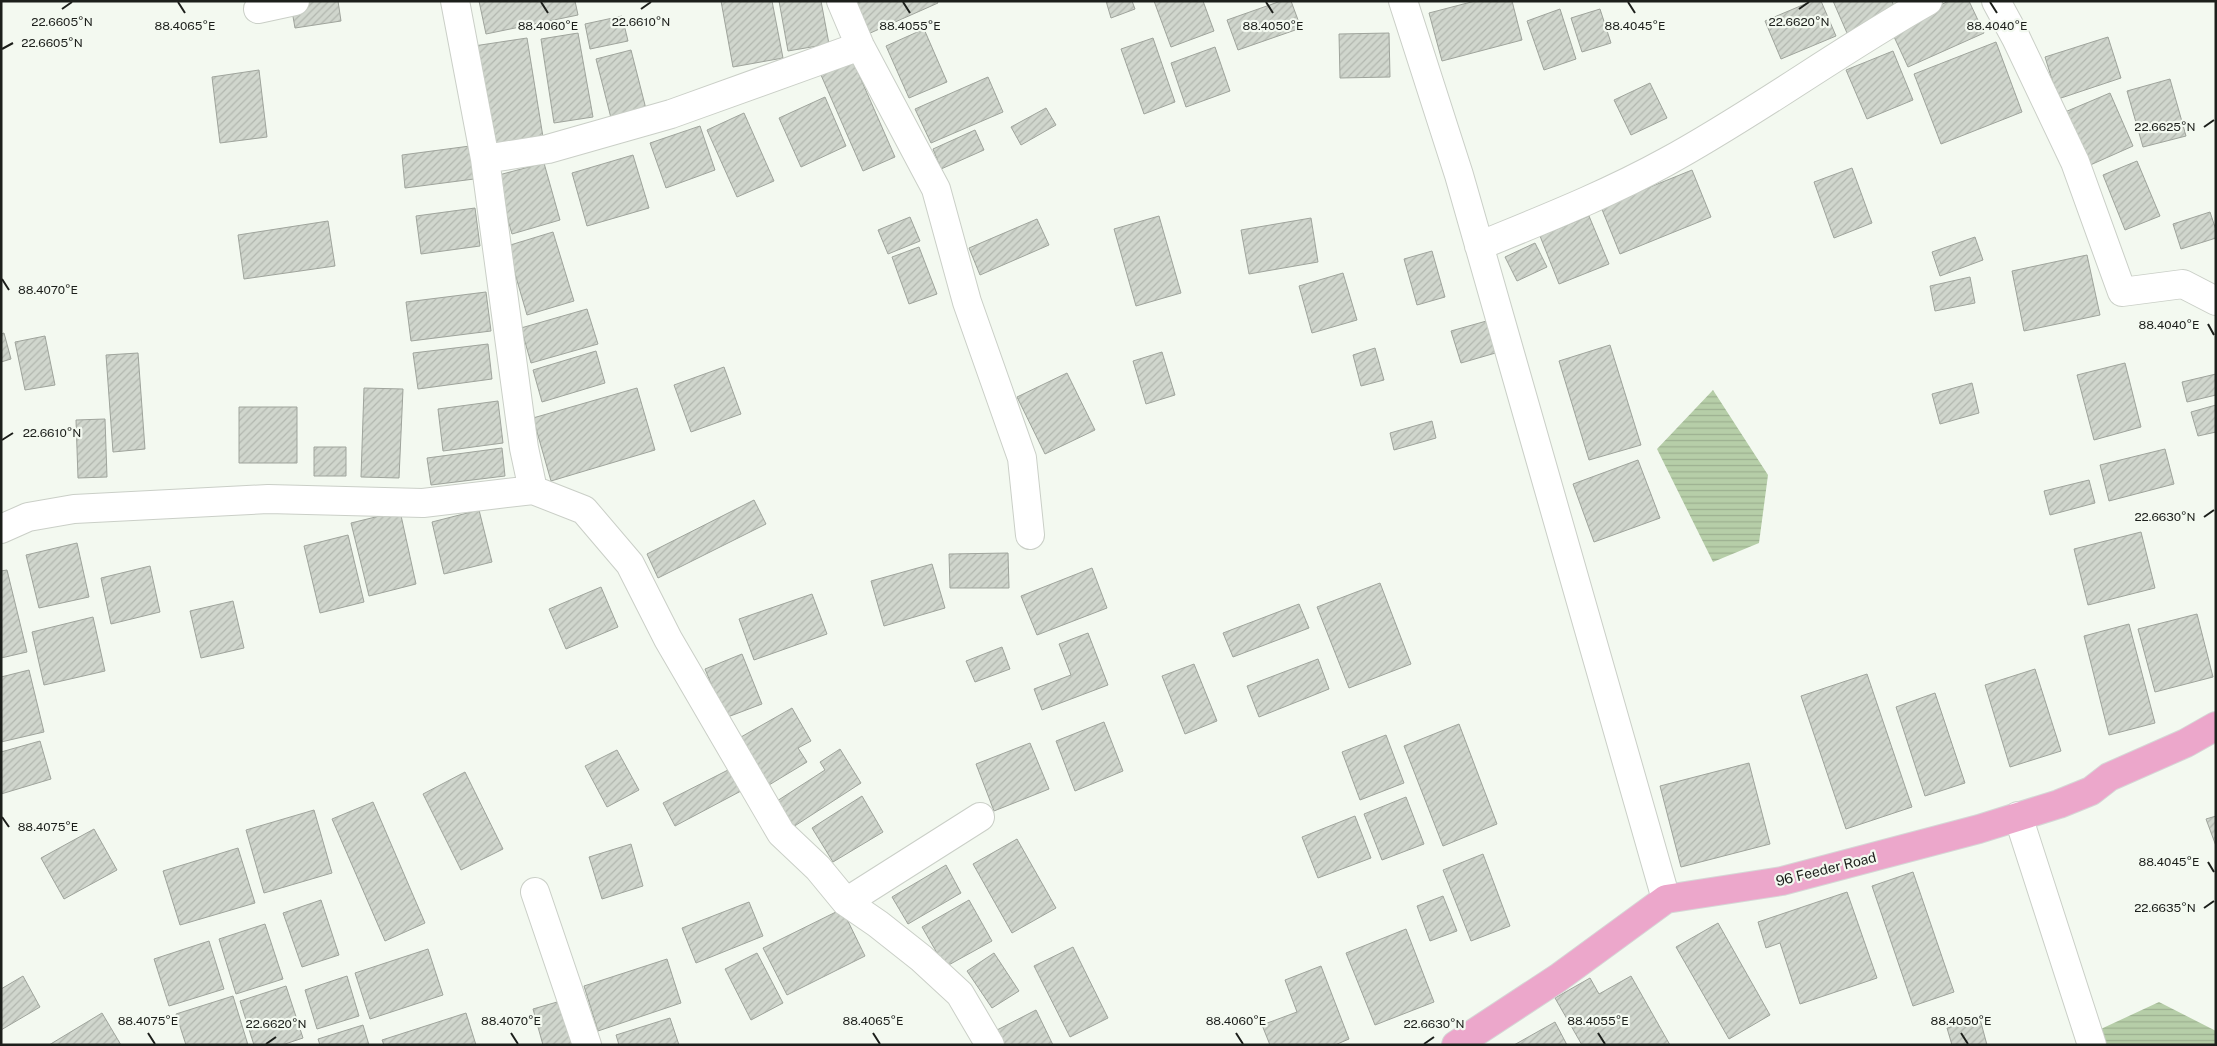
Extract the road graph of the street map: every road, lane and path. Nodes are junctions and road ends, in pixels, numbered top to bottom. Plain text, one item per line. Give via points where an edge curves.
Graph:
1 (295, 1) edge
2 (455, 1) edge
3 (841, 1) edge
4 (1403, 1) edge
5 (1928, 1) edge
6 (1996, 1) edge
7 (258, 10) dead end
8 (860, 46) junction
9 (485, 159) junction
10 (1479, 246) junction
11 (2216, 300) edge
12 (533, 490) junction
13 (1, 529) edge
14 (1030, 535) dead end
15 (2216, 726) edge
16 (2018, 816) junction
17 (980, 817) dead end
18 (535, 892) dead end
19 (1666, 899) junction
20 (846, 902) junction
21 (586, 1045) edge
22 (990, 1045) edge
23 (1456, 1045) edge
24 (2092, 1045) edge

1 - 7 street
2 - 9 street
3 - 8 street
4 - 10 street
5 - 10 street via 1667,162 1597,197
6 - 11 street via 2075,162 2122,292 2183,284
8 - 9 street via 671,114 548,149
8 - 14 street via 936,189 967,302 1022,458
9 - 12 street via 524,448
10 - 19 street
12 - 13 street via 423,503 268,498 74,509 28,517
12 - 20 street via 584,510 630,564 668,639 781,833 818,868
15 - 16 main road, 96 Feeder Road via 2109,777 2091,791
16 - 19 main road, 96 Feeder Road via 1782,881
16 - 24 street
17 - 20 street
18 - 21 street
19 - 23 main road, 96 Feeder Road via 1558,978
20 - 22 street via 921,958 960,994

